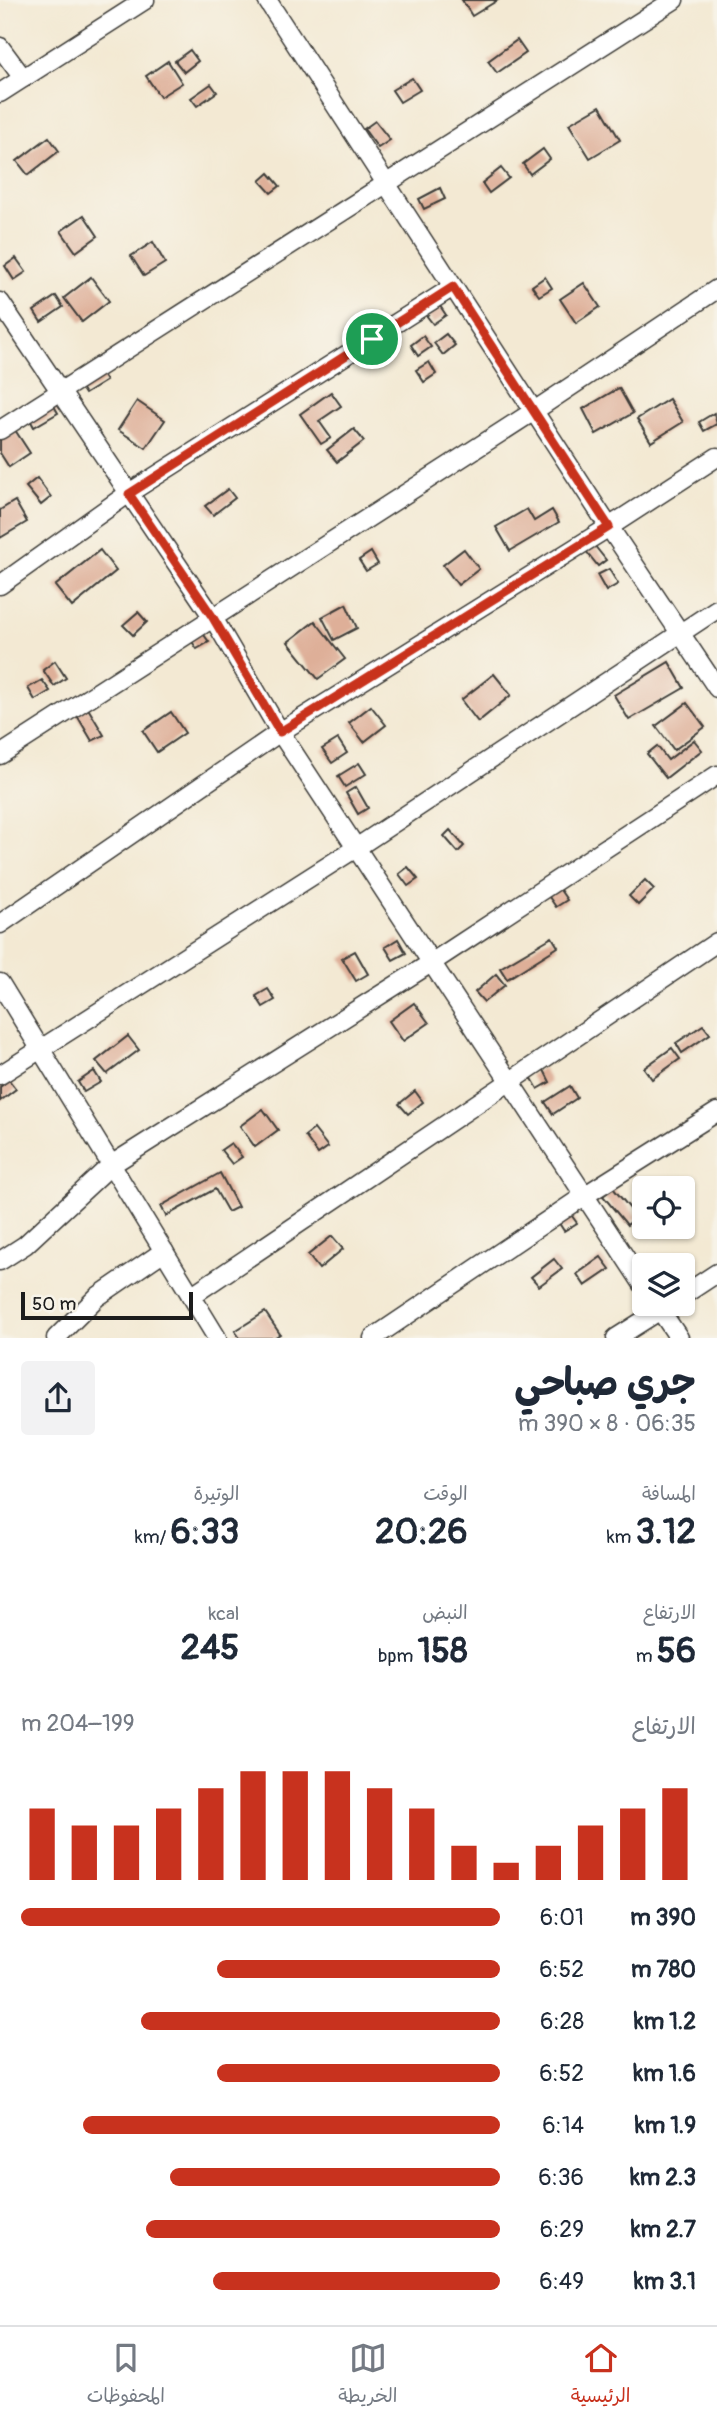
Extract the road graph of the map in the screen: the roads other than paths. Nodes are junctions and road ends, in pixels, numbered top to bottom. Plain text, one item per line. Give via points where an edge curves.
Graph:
1 (145, 0) edge
2 (267, 0) edge
3 (674, 0) edge
4 (0, 47) edge
5 (23, 78) junction
6 (0, 93) edge
7 (386, 186) junction
8 (453, 287) junction
9 (717, 289) edge
10 (0, 302) edge
11 (59, 391) junction
12 (534, 411) junction
13 (0, 430) edge
14 (717, 457) edge
15 (129, 494) junction
16 (609, 527) junction
17 (0, 585) edge
18 (717, 609) edge
19 (212, 616) junction
20 (680, 633) junction
21 (717, 688) edge
22 (280, 732) junction
23 (0, 755) edge
24 (717, 775) edge
25 (356, 848) junction
26 (0, 923) edge
27 (717, 942) edge
28 (431, 963) junction
29 (0, 983) edge
30 (42, 1049) junction
31 (0, 1075) edge
32 (509, 1083) junction
33 (717, 1112) edge
34 (111, 1165) junction
35 (584, 1196) junction
36 (164, 1251) junction
37 (0, 1261) edge
38 (632, 1268) edge
39 (717, 1273) edge
40 (695, 1287) edge
41 (191, 1296) junction
42 (648, 1316) edge
43 (667, 1316) edge
44 (56, 1338) edge
45 (218, 1338) edge
46 (373, 1338) edge
47 (616, 1338) edge
48 (679, 1338) edge

1 - 5 street
2 - 7 street
3 - 7 street
4 - 5 street
5 - 6 street
7 - 8 street
7 - 11 street
8 - 12 street
8 - 15 street
9 - 12 street
10 - 11 street
11 - 13 street
11 - 15 street
12 - 16 street
12 - 19 street
14 - 16 street
15 - 17 street
15 - 19 street
16 - 20 street
16 - 22 street
18 - 20 street
19 - 22 street
19 - 23 street
20 - 21 street
20 - 25 street
22 - 25 street
22 - 26 street
24 - 28 street
25 - 28 street
25 - 30 street
27 - 32 street
28 - 32 street
28 - 34 street
29 - 30 street
30 - 31 street
30 - 34 street
32 - 35 street
32 - 41 street
33 - 35 street
34 - 36 street
34 - 37 street via 25,1245
35 - 38 street
35 - 46 street
36 - 41 street
36 - 44 street via 97,1297
39 - 40 street
41 - 45 street
42 - 47 street
43 - 48 street

